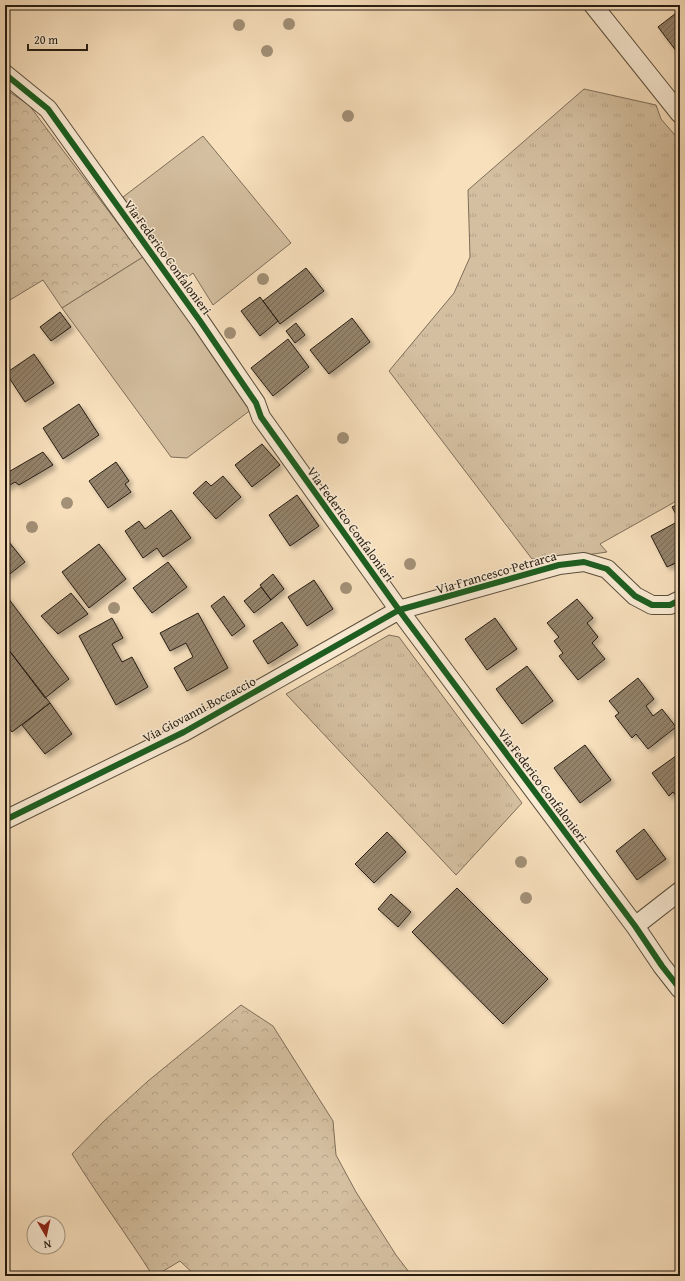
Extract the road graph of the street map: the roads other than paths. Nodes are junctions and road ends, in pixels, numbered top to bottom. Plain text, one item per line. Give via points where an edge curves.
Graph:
1 (593, 5) edge
2 (5, 74) edge
3 (680, 114) edge
4 (680, 600) edge
5 (399, 610) junction
6 (5, 820) edge
7 (680, 891) edge
8 (635, 926) junction
9 (680, 989) edge

1 - 3 street
2 - 5 street, Via Federico Confalonieri via 48,109 200,321 256,403 261,417
4 - 5 street, Via Francesco Petrarca via 670,604 652,605 635,596 607,569 584,562 559,565
5 - 6 street, Via Giovanni Boccaccio via 184,732
5 - 8 street, Via Federico Confalonieri
7 - 8 street
8 - 9 street, Via Federico Confalonieri

